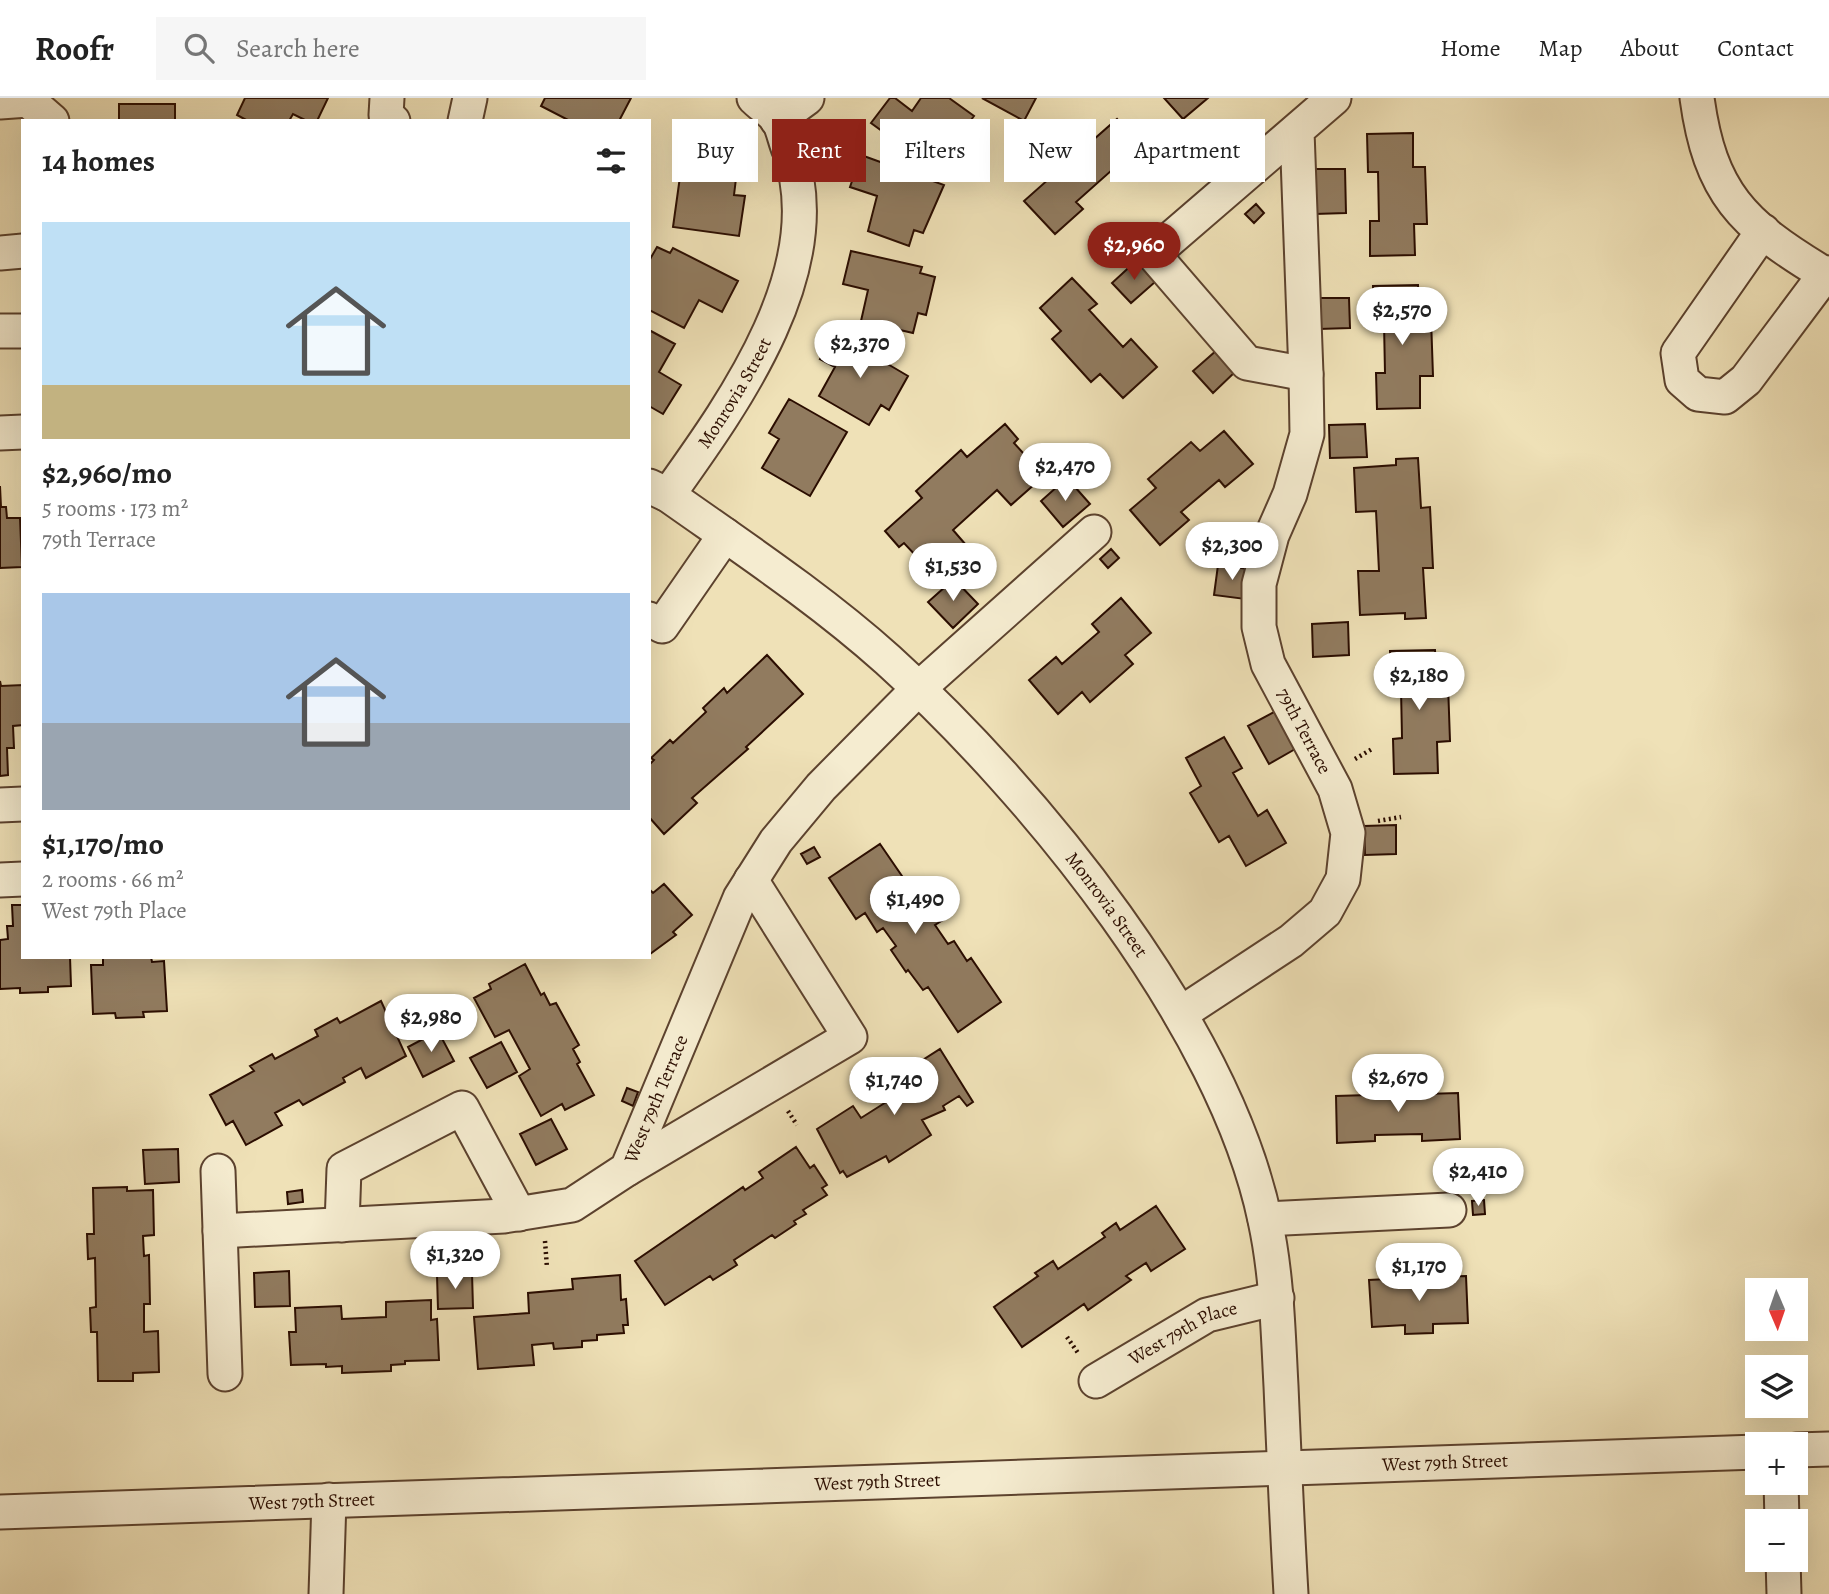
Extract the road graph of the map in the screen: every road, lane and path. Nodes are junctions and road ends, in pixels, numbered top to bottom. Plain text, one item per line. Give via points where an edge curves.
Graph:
1 (387, 98) edge
2 (470, 98) edge
3 (807, 98) edge
4 (1334, 98) edge
5 (1697, 98) edge
6 (0, 103) edge
7 (766, 109) edge
8 (50, 119) edge
9 (391, 119) edge
10 (465, 119) edge
11 (1297, 131) junction
12 (1763, 231) junction
13 (21, 251) edge
14 (0, 253) edge
15 (1827, 273) edge
16 (0, 331) edge
17 (21, 331) edge
18 (1306, 374) junction
19 (21, 432) edge
20 (0, 433) edge
21 (659, 490) edge
22 (1094, 532) dead end
23 (725, 535) junction
24 (651, 620) edge
25 (918, 689) junction
26 (21, 804) edge
27 (0, 805) edge
28 (21, 879) edge
29 (0, 880) edge
30 (751, 880) junction
31 (1180, 1014) junction
32 (627, 1168) junction
33 (218, 1171) dead end
34 (1449, 1210) dead end
35 (519, 1214) junction
36 (1265, 1219) junction
37 (342, 1225) junction
38 (220, 1231) junction
39 (1276, 1298) junction
40 (225, 1374) dead end
41 (1096, 1381) dead end
42 (1829, 1449) edge
43 (1808, 1450) edge
44 (1745, 1451) edge
45 (1284, 1465) junction
46 (329, 1500) junction
47 (0, 1512) edge
48 (1783, 1572) edge
49 (326, 1594) edge
50 (1291, 1594) edge
51 (1784, 1594) edge

1 - 9 street via 386,115
2 - 10 street
3 - 7 street, Monrovia Street
4 - 11 street
5 - 12 street via 1703,141 1717,180 1736,208
6 - 8 street via 28,100
7 - 21 street, Monrovia Street via 795,167 800,214 796,258 771,327 745,379
11 - 18 street, 79th Terrace
11 - 18 street via 1153,254 1247,363
12 - 15 street via 1790,253
12 - 15 street via 1678,354 1682,380 1698,394 1725,397 1746,380
13 - 14 street
16 - 17 street
18 - 31 street, 79th Terrace via 1307,434 1259,583 1259,627 1268,664 1335,789 1348,833 1343,879 1325,912 1291,941
19 - 20 street
21 - 23 street, Monrovia Street
22 - 25 street, West 79th Terrace
23 - 24 street via 662,626
23 - 25 street, Monrovia Street via 887,659
25 - 30 street, West 79th Terrace via 821,787
25 - 31 street, Monrovia Street via 1048,828 1117,918
26 - 27 street
28 - 29 street
30 - 32 street, West 79th Terrace
30 - 32 street via 850,1037
31 - 36 street, Monrovia Street via 1221,1093
32 - 35 street, West 79th Terrace via 572,1205
33 - 38 street
34 - 36 street
35 - 37 street, West 79th Terrace
35 - 37 street via 462,1108 344,1169
36 - 39 street, Monrovia Street
37 - 38 street, West 79th Terrace
38 - 40 street
39 - 41 street, West 79th Place via 1207,1315
39 - 45 street, Monrovia Street
42 - 43 street
44 - 45 street, West 79th Street
45 - 46 street, West 79th Street
45 - 50 street, Monrovia Street
46 - 47 street, West 79th Street
46 - 49 street
48 - 51 street

